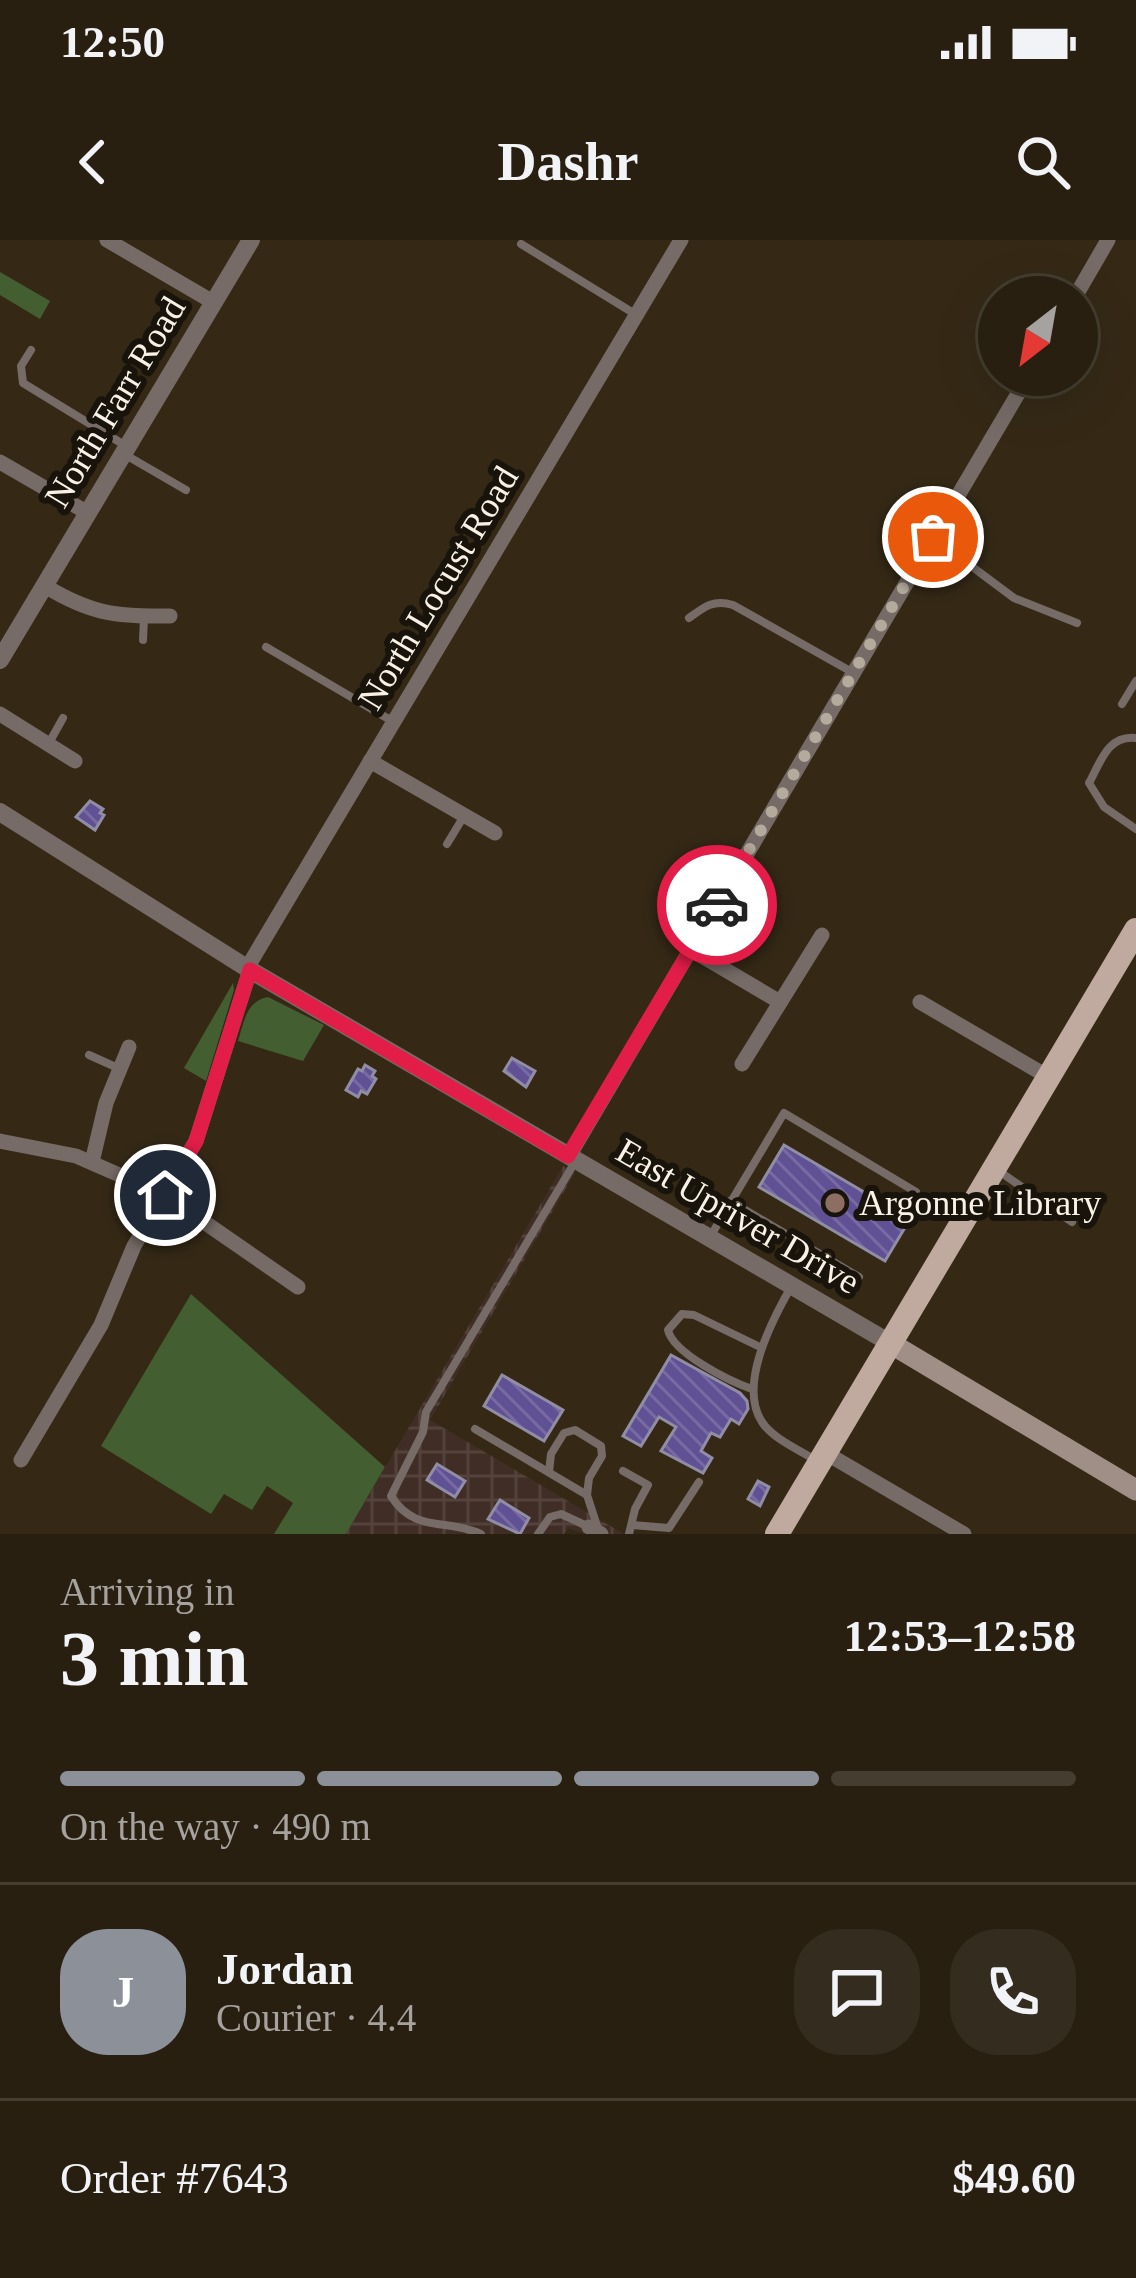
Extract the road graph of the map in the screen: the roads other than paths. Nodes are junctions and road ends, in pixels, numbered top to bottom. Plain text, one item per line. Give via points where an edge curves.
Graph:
1 (107, 240) edge
2 (250, 240) edge
3 (681, 240) edge
4 (1108, 240) edge
5 (521, 244) dead end
6 (1087, 276) edge
7 (214, 302) junction
8 (636, 314) junction
9 (31, 350) dead end
10 (1017, 396) edge
11 (125, 450) junction
12 (0, 462) edge
13 (186, 490) dead end
14 (88, 513) junction
15 (933, 537) junction
16 (45, 586) junction
17 (144, 616) junction
18 (170, 616) dead end
19 (689, 618) dead end
20 (1077, 623) dead end
21 (143, 640) dead end
22 (266, 646) dead end
23 (0, 660) edge
24 (854, 672) junction
25 (1136, 681) edge
26 (1122, 704) dead end
27 (0, 715) edge
28 (63, 718) dead end
29 (393, 722) junction
30 (1136, 738) edge
31 (48, 744) junction
32 (74, 761) dead end
33 (370, 761) junction
34 (0, 812) edge
35 (464, 816) junction
36 (1136, 829) edge
37 (495, 833) dead end
38 (448, 844) dead end
39 (1136, 930) edge
40 (822, 935) dead end
41 (690, 950) junction
42 (249, 969) junction
43 (920, 1002) dead end
44 (780, 1003) junction
45 (129, 1047) dead end
46 (88, 1055) dead end
47 (742, 1064) dead end
48 (119, 1068) junction
49 (1049, 1078) junction
50 (0, 1141) edge
51 (572, 1159) junction
52 (92, 1162) junction
53 (995, 1168) junction
54 (916, 1192) dead end
55 (165, 1195) junction
56 (730, 1201) junction
57 (1072, 1222) dead end
58 (709, 1238) junction
59 (860, 1277) dead end
60 (792, 1286) junction
61 (298, 1287) dead end
62 (890, 1343) junction
63 (760, 1347) junction
64 (752, 1388) junction
65 (475, 1429) dead end
66 (821, 1457) junction
67 (21, 1460) dead end
68 (623, 1471) dead end
69 (549, 1472) junction
70 (699, 1482) dead end
71 (1136, 1490) edge
72 (587, 1495) junction
73 (631, 1530) edge
74 (597, 1531) edge
75 (481, 1534) edge
76 (538, 1534) edge
77 (777, 1534) edge
78 (964, 1534) edge

1 - 7 street
2 - 7 street, North Farr Road
3 - 8 street, North Locust Road
4 - 6 street
5 - 8 lane
7 - 11 street, North Farr Road
8 - 29 street, North Locust Road
9 - 11 lane via 23,383
10 - 15 street
11 - 13 lane
11 - 14 street, North Farr Road
12 - 14 street
14 - 16 street, North Farr Road
15 - 20 lane via 1014,598
15 - 24 street
16 - 17 street via 103,614
16 - 23 street, North Farr Road
17 - 18 street
17 - 21 lane
19 - 24 lane via 710,603 734,604
22 - 29 lane
24 - 41 street
25 - 26 lane
27 - 31 street
28 - 31 lane
29 - 33 street, North Locust Road
30 - 36 lane via 1111,744 1089,783 1104,807
31 - 32 street
33 - 35 street
33 - 42 street, North Locust Road
34 - 42 street, East Upriver Drive
35 - 37 street
35 - 38 lane
39 - 49 main road
40 - 44 street
41 - 44 street
41 - 51 street
42 - 51 street, East Upriver Drive
42 - 55 street, North Locust Road via 196,1141
43 - 49 street
44 - 47 street
45 - 48 street
46 - 48 lane
48 - 52 street
49 - 53 main road
50 - 52 street
51 - 58 street, East Upriver Drive
51 - 75 lane via 426,1412 392,1496 400,1513 420,1523
52 - 55 street
53 - 57 lane
53 - 62 main road
54 - 56 lane via 784,1113
55 - 61 street
55 - 67 street, North Locust Road
56 - 58 lane
56 - 59 lane
58 - 60 street, East Upriver Drive
60 - 62 street, East Upriver Drive
60 - 63 lane
62 - 66 main road
62 - 71 main road, East Upriver Drive
63 - 64 lane
63 - 64 lane via 694,1315 682,1314 668,1330 676,1345
64 - 66 lane via 762,1422
65 - 69 lane
66 - 77 main road
66 - 78 street
68 - 73 lane via 648,1485
69 - 72 lane
69 - 72 lane via 564,1433 574,1430 601,1446
70 - 73 lane via 669,1528
72 - 74 lane
74 - 76 lane via 561,1514

